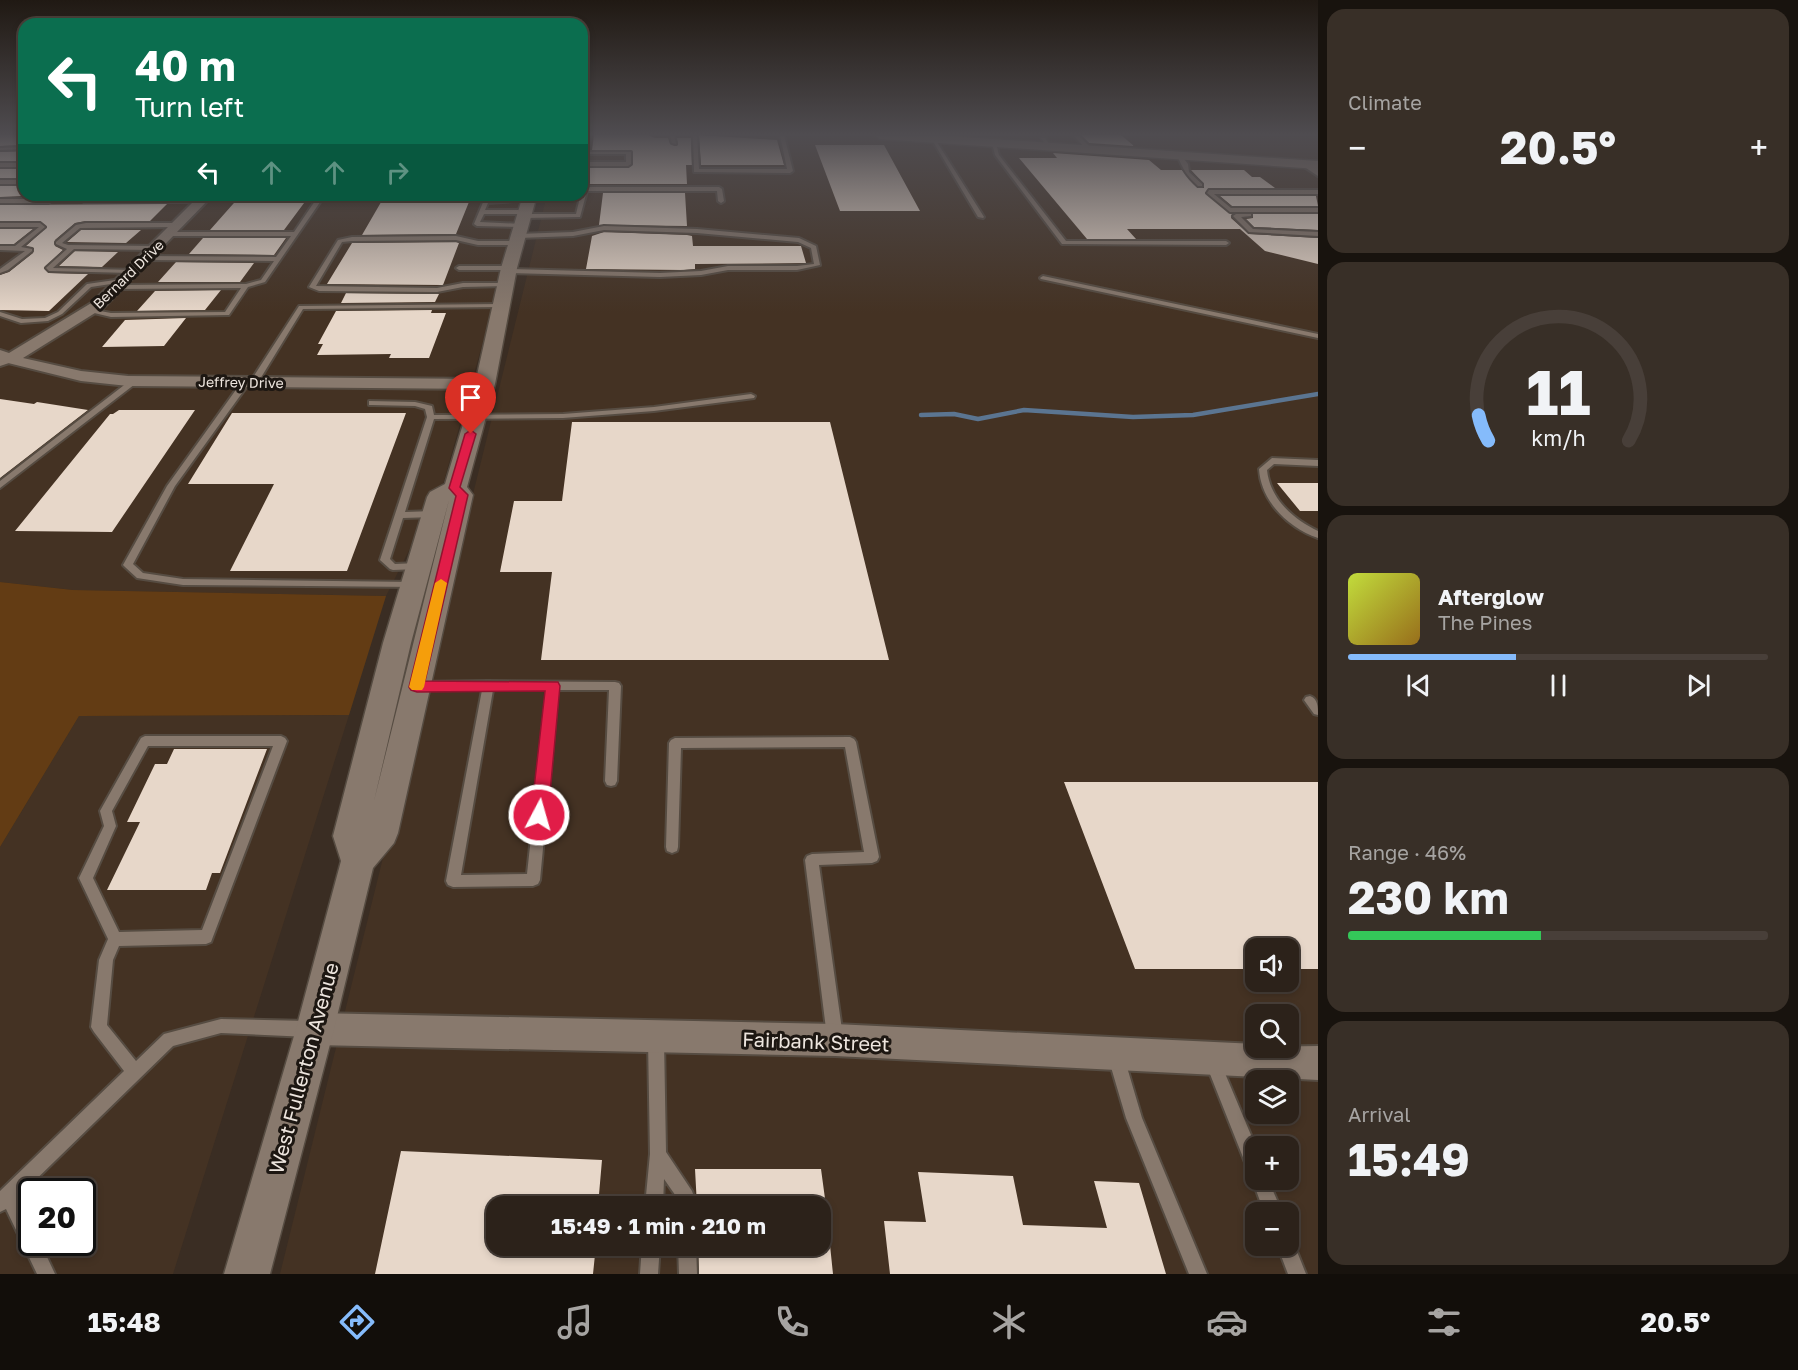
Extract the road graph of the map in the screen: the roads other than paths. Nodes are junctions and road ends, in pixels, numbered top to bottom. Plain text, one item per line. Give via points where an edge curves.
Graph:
1 (720, 194) edge
2 (967, 194) edge
3 (1027, 194) edge
4 (1212, 194) edge
5 (0, 201) edge
6 (18, 201) edge
7 (18, 201) edge
8 (48, 201) edge
9 (202, 201) edge
10 (318, 201) edge
11 (486, 201) edge
12 (494, 201) edge
13 (582, 201) edge
14 (721, 201) dead end
15 (1318, 210) edge
16 (482, 212) junction
17 (1318, 215) edge
18 (981, 217) dead end
19 (524, 218) edge
20 (0, 225) edge
21 (173, 229) junction
22 (295, 234) junction
23 (1318, 234) edge
24 (1226, 243) dead end
25 (73, 247) junction
26 (0, 248) edge
27 (15, 248) junction
28 (155, 248) junction
29 (144, 258) junction
30 (278, 259) junction
31 (459, 268) dead end
32 (0, 271) edge
33 (508, 275) junction
34 (1043, 278) dead end
35 (123, 280) junction
36 (246, 286) junction
37 (501, 306) junction
38 (89, 311) junction
39 (0, 314) edge
40 (1318, 336) edge
41 (3, 360) edge
42 (135, 381) junction
43 (250, 382) junction
44 (485, 384) junction
45 (752, 396) dead end
46 (372, 403) dead end
47 (476, 416) junction
48 (432, 417) junction
49 (1318, 463) edge
50 (0, 485) edge
51 (454, 488) junction
52 (400, 514) junction
53 (434, 514) junction
54 (1318, 535) edge
55 (416, 576) junction
56 (488, 685) junction
57 (553, 686) junction
58 (417, 687) junction
59 (1310, 700) dead end
60 (1318, 711) edge
61 (611, 781) dead end
62 (672, 847) dead end
63 (358, 861) junction
64 (115, 939) junction
65 (315, 1029) junction
66 (656, 1036) junction
67 (835, 1040) junction
68 (1115, 1054) junction
69 (1212, 1058) junction
70 (1318, 1063) edge
71 (134, 1071) junction
72 (1245, 1140) edge
73 (658, 1154) junction
74 (655, 1196) edge
75 (685, 1196) edge
76 (4, 1200) edge
77 (650, 1256) edge
78 (687, 1256) edge
79 (1291, 1256) edge
80 (46, 1274) edge
81 (247, 1274) edge
82 (649, 1274) edge
83 (688, 1274) edge
84 (1198, 1274) edge
85 (1298, 1274) edge

1 - 14 lane
2 - 18 lane
3 - 24 lane via 1064,243
4 - 15 lane via 1230,210
5 - 6 lane
7 - 8 lane
9 - 21 street, Bernard Drive
10 - 22 lane
11 - 16 lane
12 - 19 lane
13 - 19 lane via 578,216
16 - 19 lane
16 - 19 lane via 477,224
17 - 23 lane via 1236,216 1251,231
19 - 33 street, West Fullerton Avenue
19 - 33 lane via 478,243 456,238 340,241 312,287 437,290
19 - 33 lane via 573,234 604,228 799,240 814,248 817,265 728,268 701,273
20 - 27 lane via 42,227
21 - 22 lane
21 - 25 lane via 78,226 58,243
21 - 28 street, Bernard Drive
22 - 30 lane
25 - 28 lane
25 - 35 lane via 49,268
26 - 27 lane
27 - 32 lane via 30,250
28 - 29 street, Bernard Drive
29 - 30 lane
29 - 35 street, Bernard Drive
30 - 36 lane via 263,281
31 - 33 lane
33 - 37 street, West Fullerton Avenue
34 - 40 lane
35 - 36 lane
35 - 38 street, Bernard Drive
35 - 39 lane via 89,285 60,313 46,320 21,321
36 - 38 lane via 226,314 111,315
37 - 43 lane via 301,307
37 - 44 street, West Fullerton Avenue
38 - 41 street, Bernard Drive
41 - 42 street, Jeffrey Drive via 81,376
42 - 43 street, Jeffrey Drive
42 - 50 lane
43 - 44 street, Jeffrey Drive
43 - 55 lane via 171,486 128,565 140,576 183,582
44 - 47 street, West Fullerton Avenue
45 - 47 lane via 563,416
46 - 48 lane via 415,404 429,408
47 - 48 lane
47 - 51 street, West Fullerton Avenue
48 - 52 lane
49 - 54 lane via 1272,461 1263,470 1262,481 1301,528
51 - 53 street, West Fullerton Avenue via 438,497
51 - 58 street, West Fullerton Avenue via 462,495
52 - 53 lane
52 - 55 lane via 385,560
53 - 55 street, West Fullerton Avenue
55 - 63 street, West Fullerton Avenue via 349,836
56 - 57 lane
56 - 57 lane via 453,881 533,880
56 - 58 lane
57 - 61 lane via 615,686
58 - 63 street, West Fullerton Avenue via 382,833
59 - 60 lane
62 - 67 lane via 675,743 850,742 872,857 812,860
63 - 65 street, West Fullerton Avenue
64 - 64 lane via 206,937 281,741 144,741 106,811 110,826 86,878
64 - 71 lane via 106,960 99,1027
65 - 66 street, Fairbank Street
65 - 71 lane via 221,1026 169,1039
65 - 81 street, West Fullerton Avenue
66 - 67 street, Fairbank Street
66 - 73 lane
67 - 68 street, Fairbank Street
68 - 69 street, Fairbank Street
68 - 84 lane via 1134,1118
69 - 70 street, Fairbank Street
69 - 72 lane
71 - 76 lane
73 - 74 lane
73 - 75 lane
76 - 80 lane
77 - 82 lane
78 - 83 lane
79 - 85 lane

